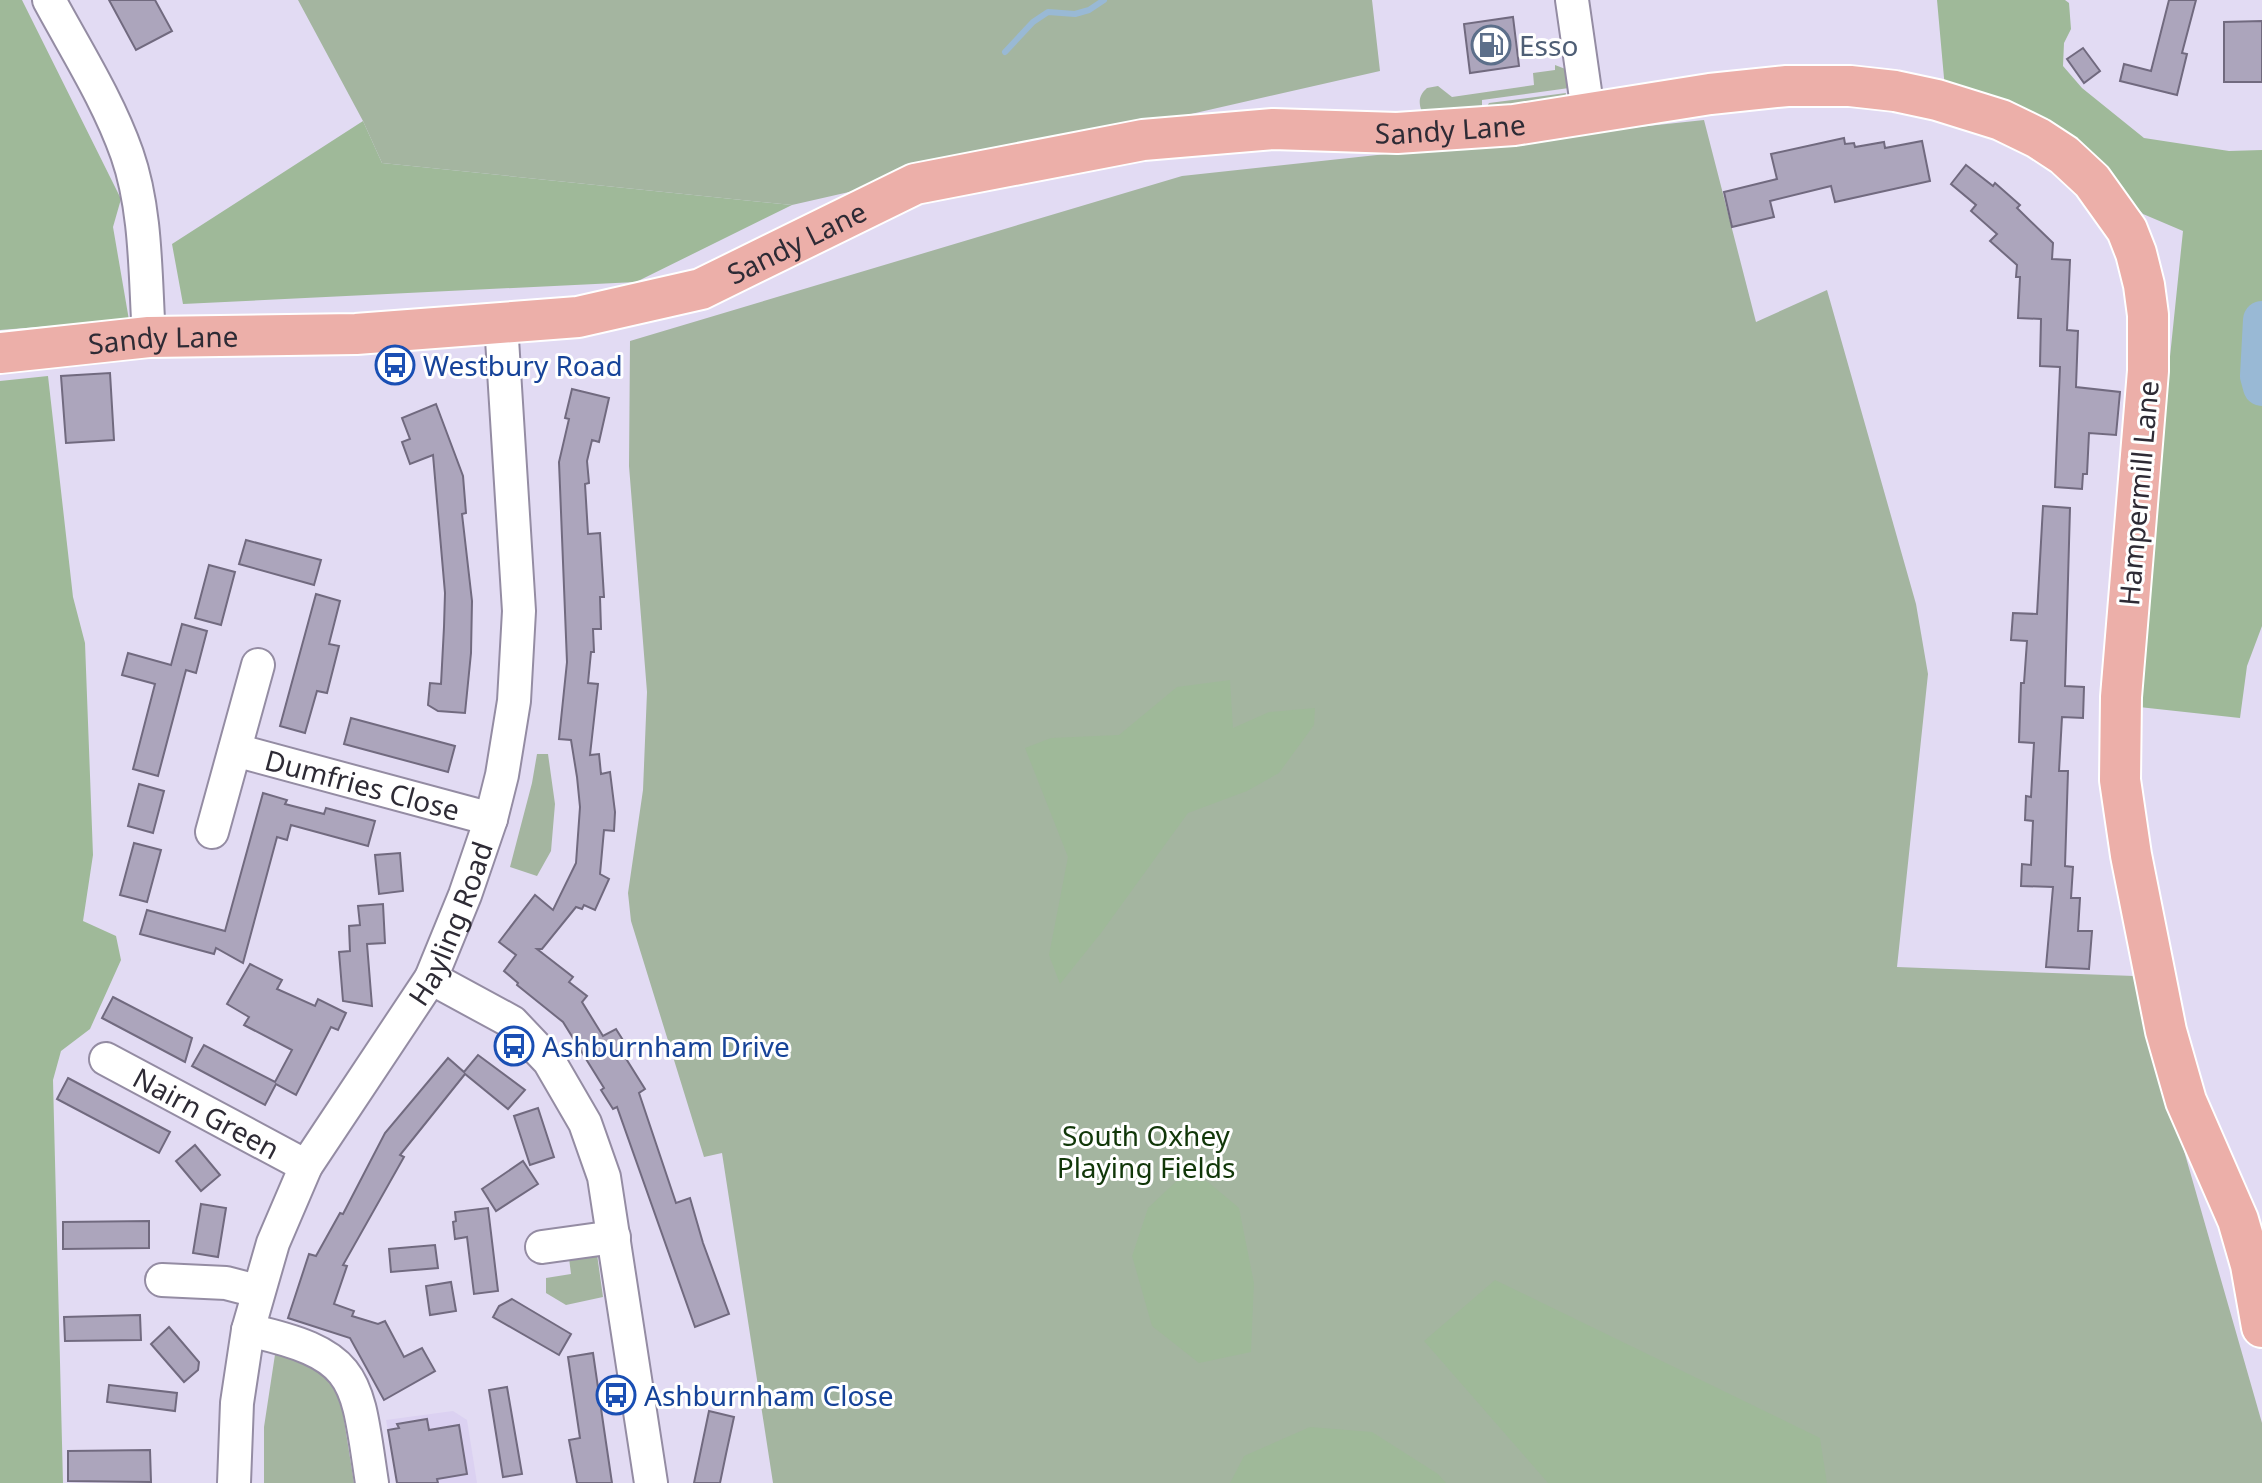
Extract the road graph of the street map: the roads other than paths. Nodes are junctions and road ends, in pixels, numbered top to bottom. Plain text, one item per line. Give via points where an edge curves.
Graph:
1 (49, 0) edge
2 (1572, 0) edge
3 (1588, 112) junction
4 (501, 323) junction
5 (149, 337) junction
6 (0, 353) edge
7 (258, 665) dead end
8 (235, 750) junction
9 (491, 819) junction
10 (212, 832) dead end
11 (431, 978) junction
12 (106, 1059) dead end
13 (306, 1166) junction
14 (614, 1237) junction
15 (542, 1247) dead end
16 (162, 1280) dead end
17 (257, 1291) junction
18 (2262, 1327) edge
19 (248, 1330) junction
20 (234, 1483) edge
21 (372, 1483) edge
22 (651, 1483) edge

1 - 5 street via 128,155 140,216
2 - 3 street
3 - 4 main road, Sandy Lane via 1514,125 1397,133 1273,129 1143,140 930,181 701,289 578,317
3 - 18 main road, Hampermill Lane via 1787,86 1850,86 1937,100 2001,120 2064,155 2092,181 2127,230 2144,285 2149,343 2121,697 2121,792 2166,1031 2186,1101 2238,1220
4 - 5 main road, Sandy Lane via 356,334
4 - 9 street, Hayling Road via 519,611 510,731
5 - 6 main road, Sandy Lane
7 - 8 street, Dumfries Close
8 - 9 street, Dumfries Close
8 - 10 street, Dumfries Close
9 - 11 street, Hayling Road
11 - 13 street, Hayling Road
11 - 14 street via 512,1022 549,1061 594,1144
12 - 13 street, Nairn Green
13 - 17 street, Hayling Road
14 - 15 street
14 - 22 street
16 - 17 street via 226,1283
17 - 19 street, Hayling Road
19 - 20 street, Hayling Road via 237,1403
19 - 21 street via 309,1347 342,1368 357,1395

